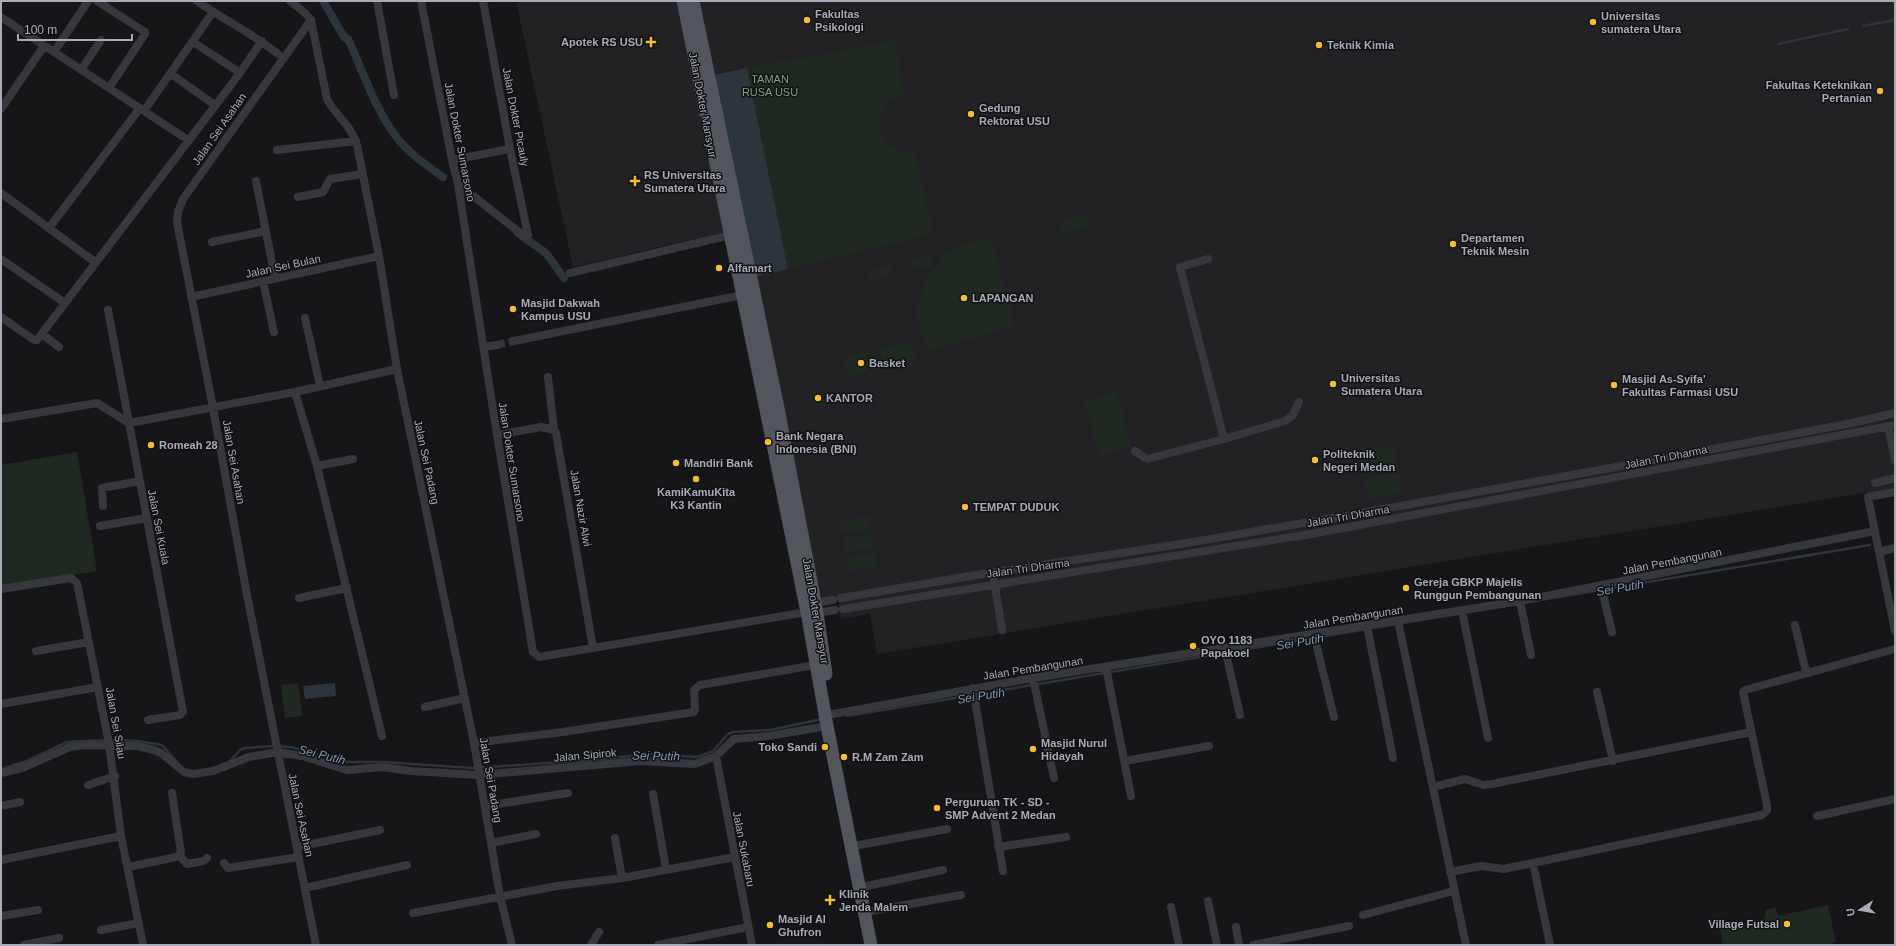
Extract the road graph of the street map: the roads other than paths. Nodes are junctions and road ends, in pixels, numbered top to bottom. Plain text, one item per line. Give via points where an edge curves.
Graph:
1 (88, 1) edge
2 (97, 1) edge
3 (197, 1) edge
4 (290, 1) edge
5 (377, 1) edge
6 (422, 1) edge
7 (483, 1) edge
8 (682, 1) edge
9 (693, 1) edge
10 (213, 12) junction
11 (1, 17) edge
12 (311, 20) junction
13 (101, 40) dead end
14 (262, 40) junction
15 (193, 42) junction
16 (44, 46) junction
17 (54, 52) junction
18 (278, 54) dead end
19 (81, 70) junction
20 (239, 72) junction
21 (171, 74) junction
22 (703, 77) junction
23 (109, 88) junction
24 (394, 95) dead end
25 (215, 105) junction
26 (1, 109) edge
27 (142, 110) junction
28 (188, 140) junction
29 (356, 141) junction
30 (510, 149) junction
31 (277, 150) dead end
32 (452, 160) junction
33 (363, 174) junction
34 (256, 181) dead end
35 (458, 184) junction
36 (1, 193) edge
37 (298, 197) dead end
38 (49, 228) junction
39 (266, 231) junction
40 (735, 234) junction
41 (212, 242) dead end
42 (379, 256) junction
43 (1, 259) edge
44 (1208, 259) dead end
45 (95, 262) junction
46 (570, 273) dead end
47 (275, 278) junction
48 (263, 281) junction
49 (747, 294) junction
50 (191, 297) junction
51 (65, 302) junction
52 (108, 310) dead end
53 (1, 317) edge
54 (305, 318) dead end
55 (274, 332) dead end
56 (42, 334) junction
57 (514, 341) tunnel mouth
58 (497, 345) tunnel mouth
59 (59, 347) dead end
60 (483, 347) junction
61 (397, 369) junction
62 (548, 378) dead end
63 (320, 386) junction
64 (296, 392) junction
65 (1298, 402) dead end
66 (213, 408) junction
67 (1895, 413) edge
68 (1, 419) edge
69 (1851, 420) junction
70 (130, 423) junction
71 (1891, 426) edge
72 (554, 430) junction
73 (1854, 433) junction
74 (497, 435) junction
75 (1224, 438) junction
76 (1135, 451) dead end
77 (353, 459) dead end
78 (1895, 460) edge
79 (1641, 463) junction
80 (317, 466) junction
81 (1643, 472) junction
82 (1895, 478) edge
83 (140, 481) junction
84 (1875, 483) dead end
85 (1895, 492) edge
86 (103, 506) dead end
87 (146, 518) junction
88 (100, 526) dead end
89 (1874, 531) junction
90 (1895, 548) edge
91 (1879, 552) junction
92 (993, 573) junction
93 (945, 581) junction
94 (994, 584) junction
95 (347, 588) junction
96 (1, 589) edge
97 (1602, 591) junction
98 (946, 592) junction
99 (299, 598) dead end
100 (1521, 604) junction
101 (813, 610) junction
102 (1462, 614) junction
103 (1398, 625) junction
104 (1795, 625) dead end
105 (1367, 628) junction
106 (1002, 630) dead end
107 (1895, 631) edge
108 (1612, 632) dead end
109 (1315, 637) junction
110 (89, 642) junction
111 (593, 648) junction
112 (1895, 649) edge
113 (36, 651) dead end
114 (1226, 652) junction
115 (1531, 655) dead end
116 (815, 665) junction
117 (1107, 672) junction
118 (1806, 672) junction
119 (1034, 684) junction
120 (98, 687) junction
121 (1597, 692) dead end
122 (974, 693) junction
123 (465, 698) junction
124 (1, 704) edge
125 (425, 707) dead end
126 (1240, 715) dead end
127 (1334, 717) dead end
128 (830, 719) junction
129 (148, 720) dead end
130 (1751, 732) junction
131 (382, 736) dead end
132 (1488, 738) dead end
133 (474, 743) junction
134 (109, 745) junction
135 (1209, 746) dead end
136 (277, 750) junction
137 (716, 756) junction
138 (1393, 758) dead end
139 (1125, 761) junction
140 (1613, 761) junction
141 (479, 770) junction
142 (1, 773) edge
143 (115, 776) junction
144 (1054, 778) dead end
145 (88, 785) dead end
146 (1433, 787) junction
147 (172, 793) dead end
148 (568, 793) dead end
149 (653, 794) dead end
150 (1131, 796) dead end
151 (1895, 798) edge
152 (20, 802) dead end
153 (1, 806) edge
154 (485, 806) junction
155 (1817, 816) dead end
156 (947, 829) dead end
157 (380, 830) dead end
158 (536, 834) dead end
159 (121, 836) junction
160 (1066, 837) dead end
161 (615, 838) dead end
162 (491, 843) junction
163 (859, 845) junction
164 (297, 847) junction
165 (998, 847) junction
166 (179, 855) junction
167 (299, 857) junction
168 (734, 857) junction
169 (207, 858) dead end
170 (1, 860) edge
171 (224, 863) dead end
172 (1533, 864) junction
173 (407, 865) dead end
174 (128, 867) junction
175 (666, 870) junction
176 (943, 870) dead end
177 (1003, 871) dead end
178 (1450, 872) junction
179 (622, 878) junction
180 (867, 886) junction
181 (305, 888) junction
182 (1454, 891) junction
183 (962, 895) dead end
184 (500, 896) junction
185 (1208, 901) dead end
186 (1171, 907) dead end
187 (38, 910) dead end
188 (871, 911) junction
189 (413, 913) dead end
190 (1363, 915) dead end
191 (1, 916) edge
192 (139, 923) junction
193 (1236, 926) dead end
194 (1349, 926) dead end
195 (748, 927) junction
196 (101, 930) dead end
197 (600, 932) dead end
198 (59, 938) dead end
199 (24, 945) edge
200 (143, 945) edge
201 (316, 945) edge
202 (512, 945) edge
203 (591, 945) edge
204 (658, 945) edge
205 (752, 945) edge
206 (871, 945) edge
207 (879, 945) edge
208 (1178, 945) edge
209 (1216, 945) edge
210 (1239, 945) edge
211 (1253, 945) edge
212 (1466, 945) edge
213 (1550, 945) edge

1 - 17 street
2 - 23 street via 146,34
3 - 10 street
4 - 12 street
5 - 24 street
6 - 32 street, Jalan Dokter Sumarsono
7 - 30 street, Jalan Dokter Picauly
8 - 22 main road, Jalan Dokter Mansyur
9 - 22 main road, Jalan Dokter Mansyur
10 - 14 street
10 - 15 street
11 - 16 street
12 - 29 street, Jalan Sei Padang via 327,99 348,124
12 - 50 street, Jalan Sei Asahan via 183,199 177,222
13 - 19 street
14 - 18 street
14 - 20 street
15 - 20 street
15 - 21 street
16 - 17 street
16 - 26 street
17 - 19 street
19 - 23 street
20 - 25 street
21 - 25 street
21 - 27 street
22 - 40 main road, Jalan Dokter Mansyur
23 - 27 street
25 - 28 street
27 - 28 street
27 - 38 street
28 - 45 street
29 - 31 street
29 - 33 street, Jalan Sei Padang
30 - 32 street
30 - 35 street, Jalan Dokter Picauly via 527,236
32 - 35 street, Jalan Dokter Sumarsono
33 - 37 street via 330,179 323,192
33 - 42 street, Jalan Sei Padang
34 - 39 street
35 - 60 street, Jalan Dokter Sumarsono
36 - 38 street
38 - 45 street
39 - 41 street
39 - 47 street
40 - 46 street
40 - 49 main road, Jalan Dokter Mansyur
42 - 47 street, Jalan Sei Bulan
42 - 61 street, Jalan Sei Padang
43 - 51 street
44 - 75 street via 1180,267
45 - 51 street
47 - 48 street, Jalan Sei Bulan
48 - 50 street, Jalan Sei Bulan
48 - 55 street
49 - 57 street
49 - 101 main road, Jalan Dokter Mansyur via 778,408
50 - 66 street, Jalan Sei Asahan
51 - 56 street
52 - 70 street, Jalan Sei Kuala
53 - 56 street via 35,341
54 - 63 street
56 - 59 street
58 - 60 street
60 - 74 street, Jalan Dokter Sumarsono
61 - 63 street
61 - 123 street, Jalan Sei Padang
62 - 72 street, Jalan Nazir Alwi
63 - 64 street
64 - 66 street
64 - 80 street
65 - 75 street via 1292,415 1285,422
66 - 70 street
66 - 136 street, Jalan Sei Asahan
67 - 69 street, Jalan Tri Dharma
68 - 70 street via 97,403
69 - 73 street
69 - 79 street, Jalan Tri Dharma
70 - 83 street, Jalan Sei Kuala
71 - 73 street, Jalan Tri Dharma
71 - 78 street
72 - 74 street via 541,427
72 - 111 street, Jalan Nazir Alwi via 558,438
73 - 81 street, Jalan Tri Dharma
74 - 111 street, Jalan Dokter Sumarsono via 533,652 539,657
75 - 76 street via 1147,459
77 - 80 street
79 - 81 street
79 - 92 street, Jalan Tri Dharma via 1187,543
80 - 95 street
81 - 94 street, Jalan Tri Dharma via 1311,534
82 - 84 street
83 - 86 street via 102,488
83 - 87 street, Jalan Sei Kuala
85 - 89 street via 1868,497
87 - 88 street
87 - 129 street, Jalan Sei Kuala via 183,712 180,715
89 - 91 street
89 - 97 street, Jalan Pembangunan
90 - 91 street
91 - 107 street
92 - 93 street, Jalan Tri Dharma
92 - 94 street
93 - 98 street
93 - 101 street, Jalan Tri Dharma via 837,599
94 - 98 street, Jalan Tri Dharma
94 - 106 street
95 - 99 street
95 - 131 street
96 - 110 street, Jalan Sei Silau via 71,578 75,580
97 - 100 street, Jalan Pembangunan
97 - 108 street
98 - 101 street, Jalan Tri Dharma via 839,609
100 - 102 street, Jalan Pembangunan
100 - 115 street
101 - 111 street, Jalan Dokter Sumarsono
101 - 116 main road, Jalan Dokter Mansyur
101 - 128 main road, Jalan Dokter Mansyur
102 - 103 street, Jalan Pembangunan
102 - 132 street
103 - 105 street, Jalan Pembangunan
103 - 146 street
104 - 118 street
105 - 109 street, Jalan Pembangunan
105 - 138 street
109 - 114 street, Jalan Pembangunan
109 - 127 street
110 - 113 street
110 - 120 street, Jalan Sei Silau
112 - 118 street
114 - 117 street, Jalan Pembangunan
114 - 126 street
116 - 128 main road, Jalan Dokter Mansyur
116 - 133 street via 700,685 694,690 694,712
117 - 119 street, Jalan Pembangunan
117 - 139 street
118 - 130 street via 1744,690
119 - 122 street, Jalan Pembangunan
119 - 144 street
120 - 124 street
120 - 134 street, Jalan Sei Silau
121 - 140 street
122 - 128 street, Jalan Pembangunan
122 - 165 street
123 - 125 street
123 - 133 street, Jalan Sei Padang
128 - 137 street, Jalan Sipirok via 769,736 734,739
128 - 163 main road, Jalan Dokter Mansyur
128 - 206 main road, Jalan Dokter Mansyur
130 - 140 street
130 - 172 street via 1767,804 1767,811 1762,815
133 - 141 street, Jalan Sei Padang
134 - 136 street, Jalan Sipirok via 138,746 154,750 184,772 194,774 214,771 248,757
134 - 142 street, Jalan Sipirok via 70,747 22,768
134 - 143 street, Jalan Sei Silau
135 - 139 street
136 - 141 street, Jalan Sipirok via 347,770 383,766 411,771
136 - 164 street, Jalan Sei Asahan
137 - 141 street, Jalan Sipirok via 695,764 641,761
137 - 168 street, Jalan Sukabaru
139 - 150 street
140 - 146 street via 1492,784 1483,785 1466,778
141 - 154 street, Jalan Sei Padang
143 - 145 street
143 - 159 street, Jalan Sei Silau
146 - 178 street
147 - 166 street via 182,850
148 - 154 street
149 - 175 street
151 - 155 street
152 - 153 street
154 - 162 street, Jalan Sei Padang
156 - 163 street
157 - 164 street
158 - 162 street
159 - 170 street
159 - 174 street, Jalan Sei Silau
160 - 165 street
161 - 179 street
162 - 184 street, Jalan Sei Padang
163 - 180 main road, Jalan Dokter Mansyur
164 - 167 street, Jalan Sei Asahan
165 - 177 street
166 - 169 street via 187,864 204,861
166 - 174 street
167 - 171 street via 228,868
167 - 181 street, Jalan Sei Asahan
168 - 175 street
168 - 195 street, Jalan Sukabaru
172 - 178 street via 1501,870 1481,866
172 - 213 street
173 - 181 street
174 - 192 street, Jalan Sei Silau
175 - 179 street
176 - 180 street
178 - 182 street
179 - 184 street
180 - 188 main road, Jalan Dokter Mansyur
181 - 201 street, Jalan Sei Asahan
182 - 190 street
182 - 212 street
183 - 188 street
184 - 189 street
184 - 202 street, Jalan Sei Padang
185 - 209 street
186 - 208 street
187 - 191 street
188 - 207 main road, Jalan Dokter Mansyur
192 - 196 street
192 - 200 street, Jalan Sei Silau
193 - 210 street
194 - 211 street
195 - 204 street
195 - 205 street, Jalan Sukabaru
197 - 203 street
198 - 199 street

